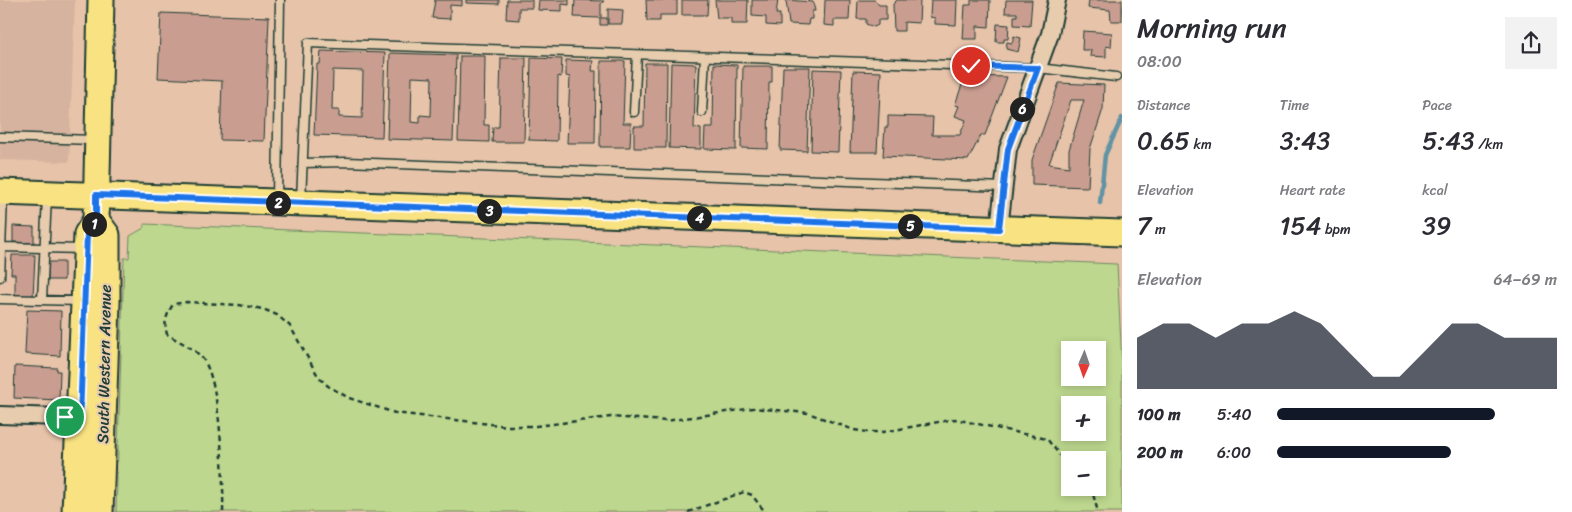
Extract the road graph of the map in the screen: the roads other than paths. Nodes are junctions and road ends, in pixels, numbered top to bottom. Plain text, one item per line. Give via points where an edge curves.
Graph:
1 (101, 0) edge
2 (280, 0) edge
3 (1057, 0) edge
4 (637, 55) junction
5 (705, 57) junction
6 (1038, 68) junction
7 (1116, 76) dead end
8 (634, 112) dead end
9 (702, 112) dead end
10 (0, 137) edge
11 (99, 140) junction
12 (303, 163) junction
13 (1004, 187) junction
14 (2, 192) edge
15 (47, 194) junction
16 (96, 195) junction
17 (289, 203) junction
18 (96, 220) junction
19 (999, 229) junction
20 (1122, 233) edge
21 (2, 247) junction
22 (45, 248) junction
23 (87, 249) junction
24 (0, 277) edge
25 (0, 299) edge
26 (42, 300) junction
27 (85, 301) junction
28 (0, 415) edge
29 (92, 418) junction
30 (75, 512) edge
31 (100, 512) edge

1 - 11 main road, South Western Avenue
2 - 17 lane
3 - 6 street
4 - 5 lane
4 - 8 lane
4 - 12 lane via 308,43
5 - 6 lane
5 - 9 lane
6 - 7 lane
6 - 13 street via 1008,149
10 - 11 lane
11 - 16 main road, South Western Avenue
12 - 13 lane
12 - 17 lane
13 - 19 street
14 - 15 main road
14 - 21 lane
15 - 16 main road
15 - 22 lane
16 - 17 main road
16 - 18 main road, South Western Avenue
17 - 19 main road
18 - 23 main road, South Western Avenue via 87,234
18 - 29 main road, South Western Avenue via 106,235
19 - 20 main road
21 - 22 lane
21 - 24 lane
22 - 23 lane
22 - 26 lane
23 - 27 main road, South Western Avenue
25 - 26 lane
26 - 27 lane
27 - 29 main road, South Western Avenue
28 - 29 street
29 - 30 main road, South Western Avenue
29 - 31 main road, South Western Avenue

